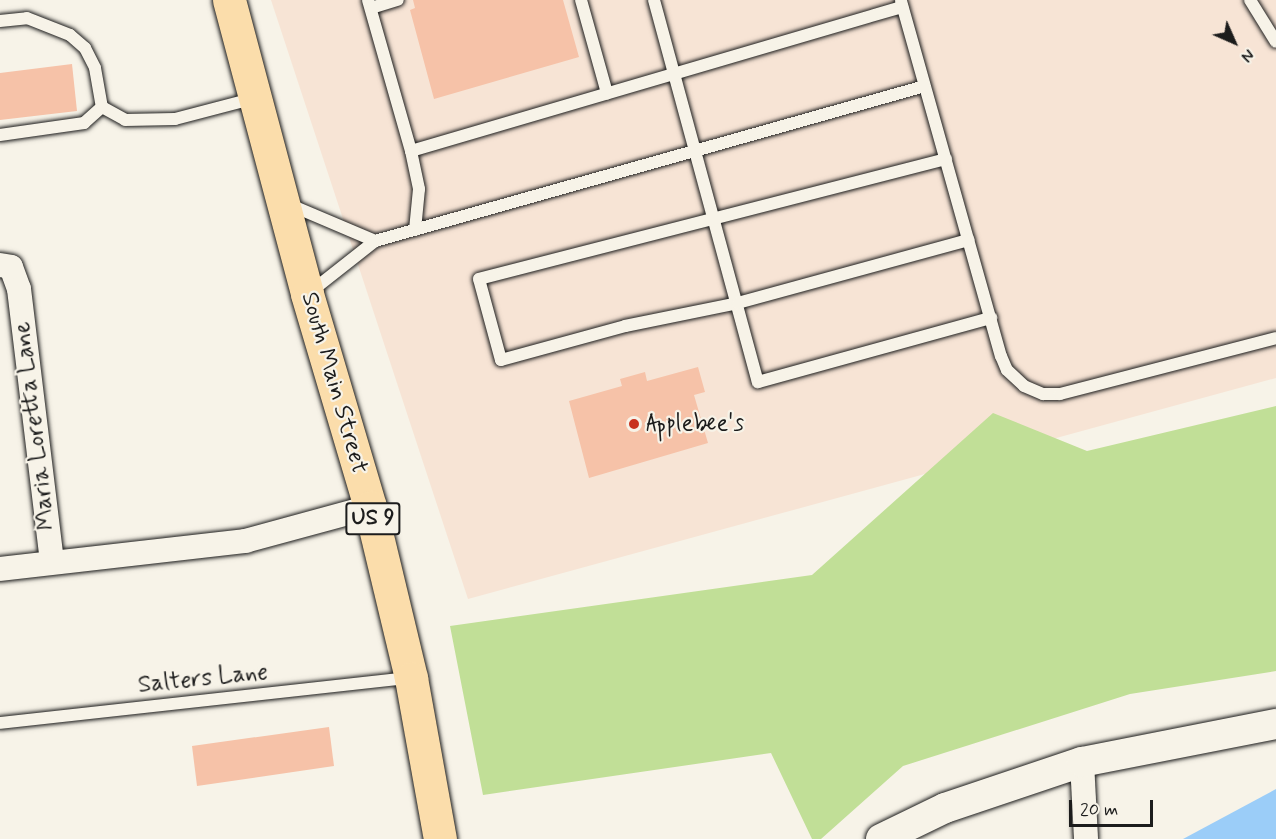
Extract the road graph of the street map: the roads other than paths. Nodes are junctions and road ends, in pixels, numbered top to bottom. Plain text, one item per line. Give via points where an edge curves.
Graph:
1 (229, 0) edge
2 (398, 0) edge
3 (581, 0) edge
4 (654, 0) edge
5 (1250, 0) edge
6 (902, 3) edge
7 (369, 4) edge
8 (0, 21) edge
9 (1276, 42) edge
10 (675, 74) junction
11 (925, 86) junction
12 (607, 93) junction
13 (256, 98) junction
14 (102, 107) junction
15 (0, 135) edge
16 (411, 151) junction
17 (698, 151) junction
18 (946, 159) junction
19 (285, 204) junction
20 (715, 219) junction
21 (415, 230) junction
22 (969, 240) junction
23 (375, 241) junction
24 (0, 265) edge
25 (307, 294) junction
26 (738, 303) junction
27 (991, 318) junction
28 (1276, 338) edge
29 (370, 507) junction
30 (52, 561) junction
31 (0, 569) edge
32 (411, 678) junction
33 (0, 723) edge
34 (1276, 724) edge
35 (1082, 762) junction
36 (440, 839) edge
37 (881, 839) edge
38 (1086, 839) edge

1 - 13 highway, South Main Street / US 9
2 - 7 lane
3 - 12 lane
4 - 10 lane
5 - 9 lane
6 - 10 lane
6 - 11 lane
7 - 16 lane
8 - 14 lane via 27,18 70,35 85,48 95,68
10 - 12 lane
10 - 17 lane
11 - 17 lane
11 - 18 lane
12 - 16 lane
13 - 14 lane via 213,112 152,122 125,120
13 - 19 highway, South Main Street / US 9
14 - 15 lane via 84,123
16 - 21 lane via 419,189
17 - 20 lane
17 - 21 lane
18 - 20 lane
18 - 22 lane
19 - 23 lane
19 - 25 highway, South Main Street / US 9
20 - 26 lane
20 - 26 lane via 478,279 501,360 625,326
21 - 23 lane
22 - 26 lane
22 - 27 lane
23 - 25 lane
24 - 30 street, Maria Loretta Lane via 11,267 19,289
25 - 29 highway, South Main Street / US 9
26 - 27 lane via 758,382
27 - 28 lane via 1007,370 1024,386 1043,394 1060,394
29 - 30 street, Maria Loretta Lane via 245,541
29 - 32 highway, South Main Street / US 9
30 - 31 street, Maria Loretta Lane
32 - 33 lane, Salters Lane
32 - 36 highway, South Main Street / US 9
34 - 35 street
35 - 37 street via 945,808
35 - 38 street

